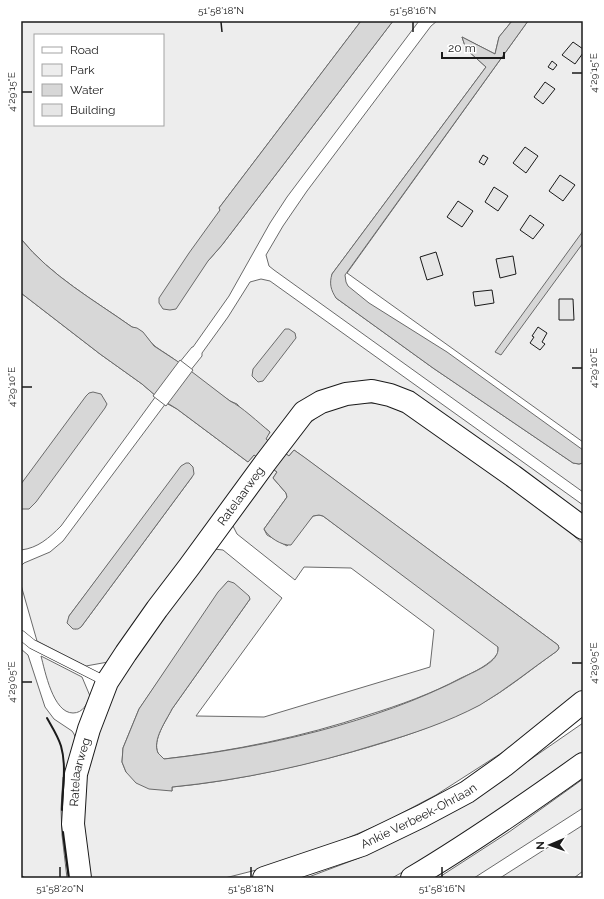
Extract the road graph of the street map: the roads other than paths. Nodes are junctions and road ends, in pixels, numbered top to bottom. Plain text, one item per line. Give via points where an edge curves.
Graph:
1 (583, 528) edge
2 (21, 635) edge
3 (107, 682) junction
4 (583, 702) edge
5 (583, 710) edge
6 (556, 724) junction
7 (583, 764) edge
8 (80, 878) edge
9 (264, 878) edge
10 (412, 878) edge

1 - 3 street, Ratelaarweg via 408,402 372,391 346,394 321,402 304,412 271,455 157,608
2 - 3 lane via 32,644
3 - 8 street, Ratelaarweg via 89,729 76,774 73,824
4 - 6 street, Ankie Verbeek-Ohrlaan
5 - 6 street, Ankie Verbeek-Ohrlaan
6 - 9 street, Ankie Verbeek-Ohrlaan via 467,792 422,816 362,845
7 - 10 street via 483,834

